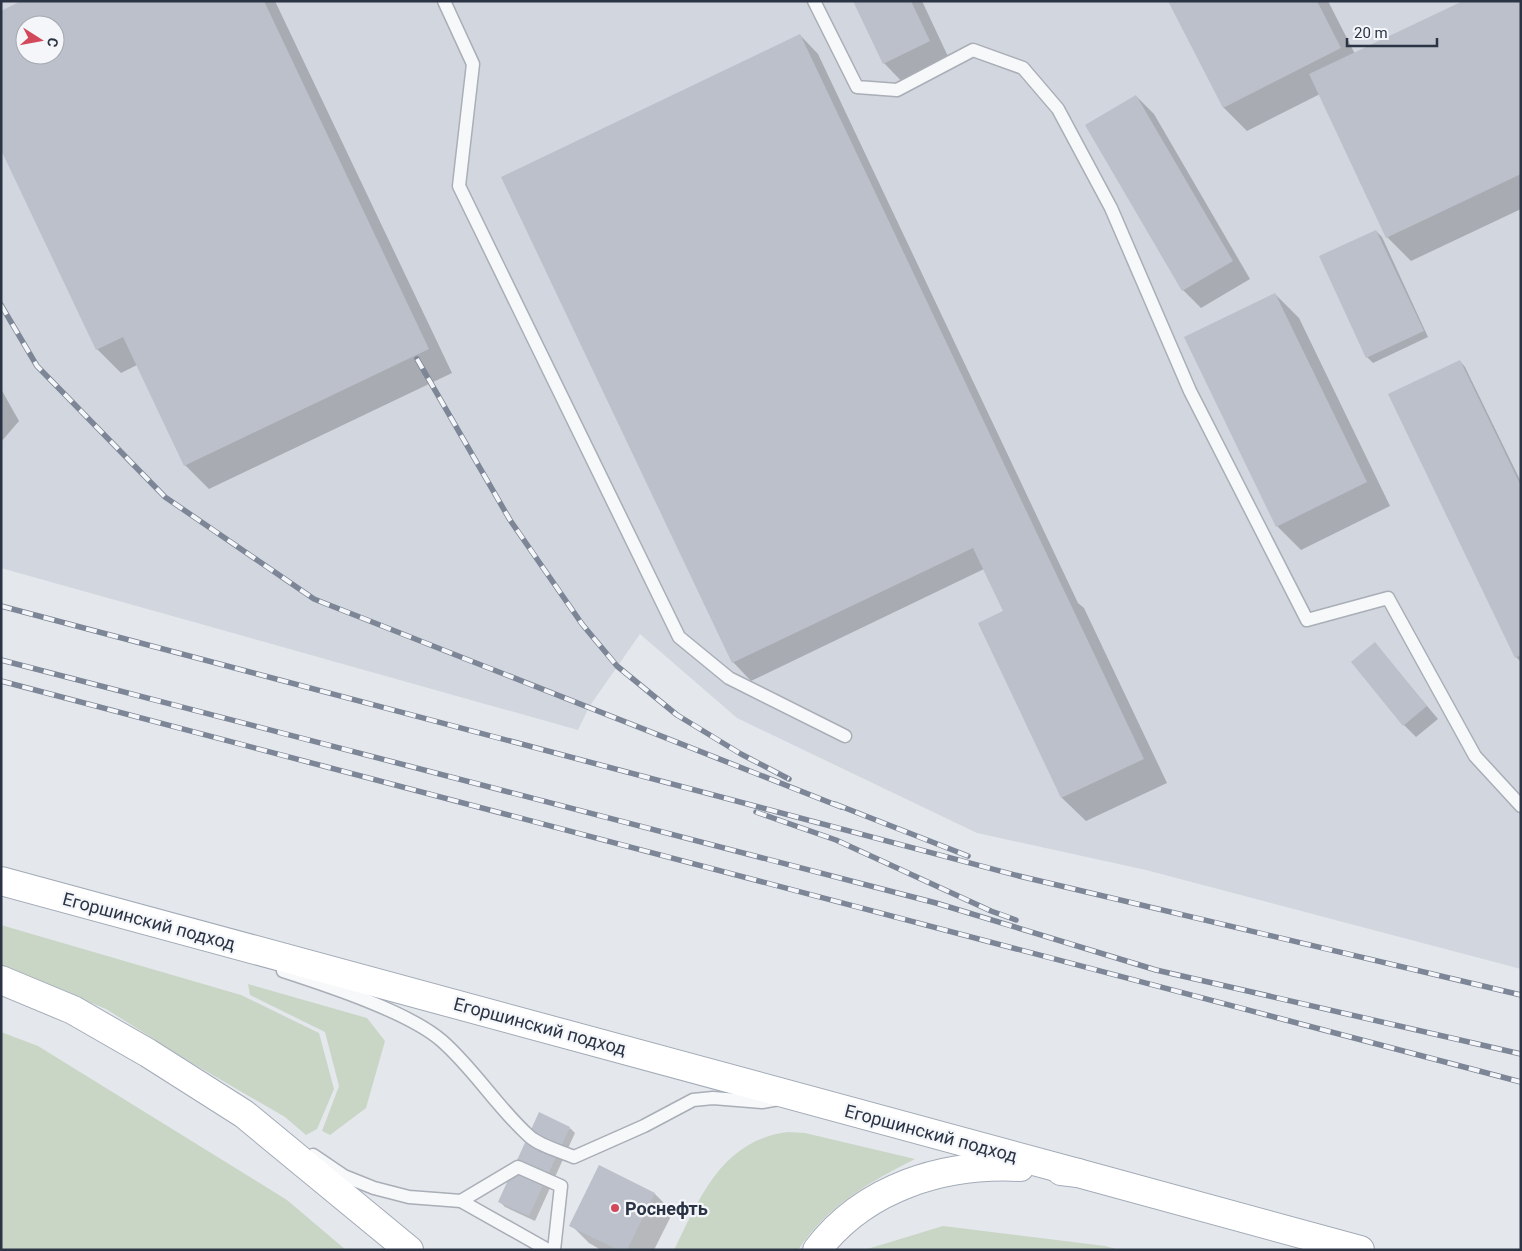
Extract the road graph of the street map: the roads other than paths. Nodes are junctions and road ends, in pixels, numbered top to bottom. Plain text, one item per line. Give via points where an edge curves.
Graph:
1 (444, 1) edge
2 (814, 1) edge
3 (845, 736) dead end
4 (1521, 806) edge
5 (1, 881) edge
6 (125, 914) junction
7 (1, 980) edge
8 (802, 1098) junction
9 (244, 1114) junction
10 (1078, 1173) junction
11 (461, 1202) junction
12 (409, 1250) edge
13 (548, 1250) edge
14 (554, 1250) edge
15 (817, 1250) edge
16 (1360, 1250) edge

1 - 3 lane via 473,64 459,186 679,637 729,678
2 - 4 lane via 856,87 897,90 974,50 1023,68 1058,109 1111,208 1190,391 1307,620 1388,598 1475,756
5 - 6 main road, Егоршинский подход
6 - 8 main road, Егоршинский подход
6 - 8 lane via 222,952 354,996 418,1026 441,1039 458,1056 530,1138 574,1157 694,1100 713,1098 762,1102
7 - 9 main road via 73,1010
8 - 10 main road, Егоршинский подход
9 - 11 lane via 344,1176 409,1197
9 - 12 main road
10 - 15 main road via 1003,1166 943,1172 884,1194 853,1214
10 - 16 main road
11 - 13 lane
11 - 14 lane via 518,1167 561,1186

